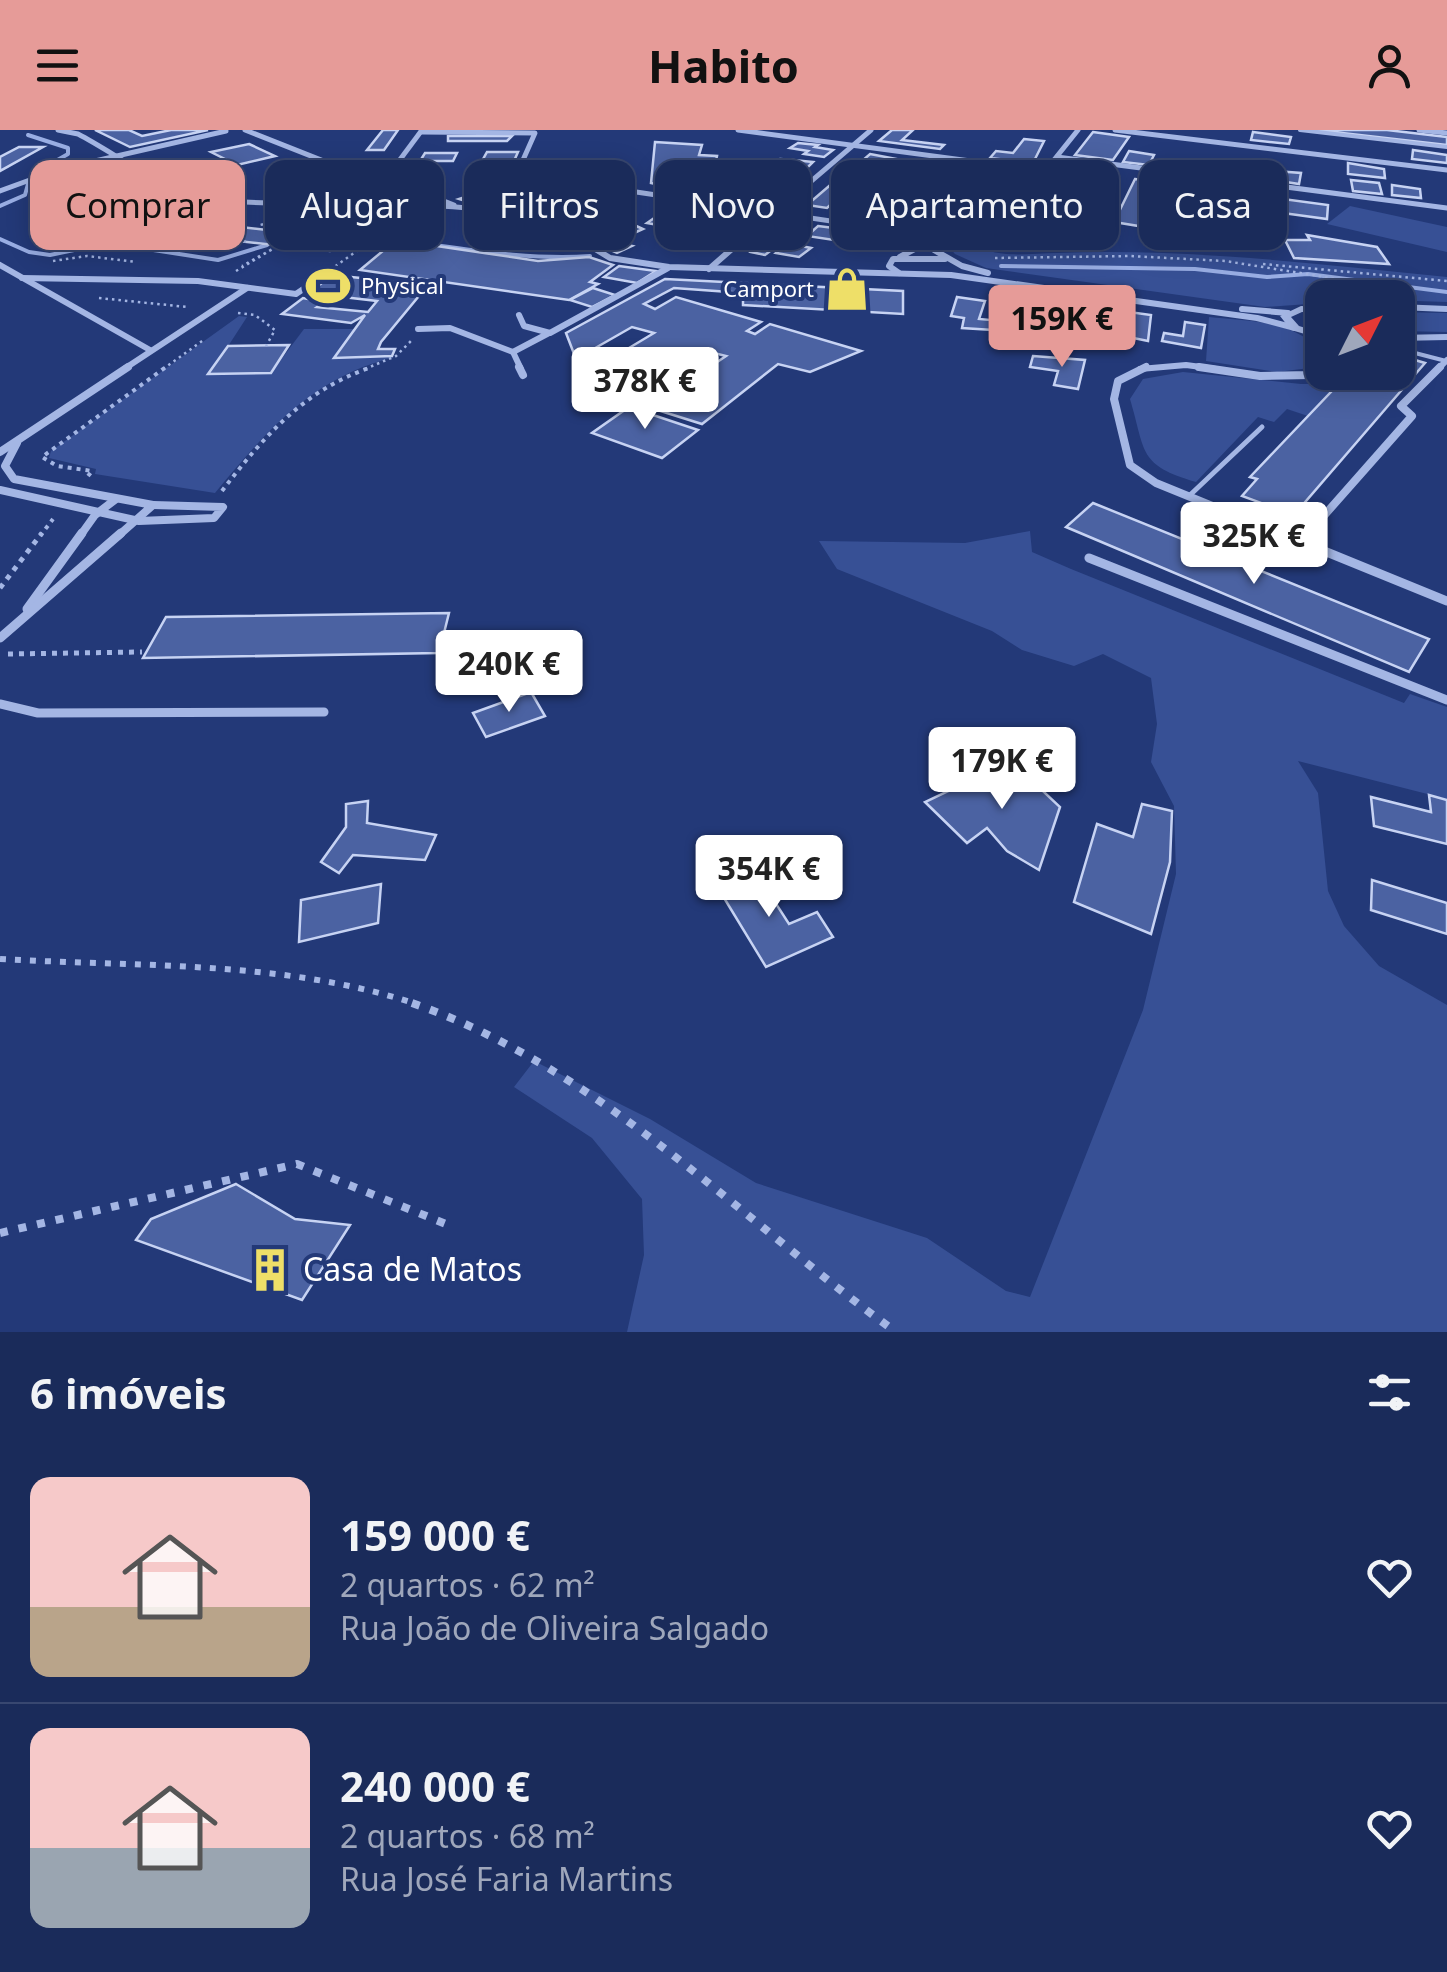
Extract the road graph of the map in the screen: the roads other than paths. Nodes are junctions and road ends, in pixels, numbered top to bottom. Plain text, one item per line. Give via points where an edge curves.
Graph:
1 (58, 130) edge
2 (227, 130) edge
3 (245, 130) edge
4 (738, 130) edge
5 (871, 130) edge
6 (1078, 130) edge
7 (1116, 130) edge
8 (1300, 130) edge
9 (1420, 130) edge
10 (421, 131) edge
11 (1139, 131) edge
12 (1447, 133) edge
13 (852, 146) junction
14 (1447, 147) edge
15 (114, 156) junction
16 (1057, 157) junction
17 (122, 160) edge
18 (319, 160) edge
19 (400, 160) edge
20 (524, 160) edge
21 (961, 160) edge
22 (1055, 160) edge
23 (1447, 170) edge
24 (811, 182) edge
25 (0, 191) edge
26 (1447, 208) edge
27 (597, 250) edge
28 (731, 250) edge
29 (913, 250) edge
30 (934, 250) edge
31 (900, 257) junction
32 (889, 262) junction
33 (957, 263) junction
34 (0, 265) edge
35 (668, 268) junction
36 (708, 270) junction
37 (858, 272) junction
38 (899, 272) junction
39 (952, 276) junction
40 (320, 277) road end
41 (22, 278) junction
42 (248, 288) junction
43 (1415, 308) edge
44 (1447, 309) edge
45 (1305, 312) edge
46 (1288, 313) junction
47 (519, 315) dead end
48 (418, 329) road end
49 (1301, 331) junction
50 (1305, 332) edge
51 (550, 333) junction
52 (1305, 334) edge
53 (1447, 336) edge
54 (1415, 337) edge
55 (150, 350) junction
56 (513, 352) junction
57 (1415, 353) edge
58 (1446, 360) edge
59 (523, 375) dead end
60 (1305, 375) edge
61 (1262, 427) dead end
62 (17, 443) junction
63 (0, 452) edge
64 (0, 490) edge
65 (1189, 496) junction
66 (116, 499) junction
67 (153, 505) junction
68 (95, 515) junction
69 (139, 521) junction
70 (1301, 541) junction
71 (1089, 558) dead end
72 (1447, 601) edge
73 (18, 622) junction
74 (0, 638) edge
75 (1447, 700) edge
76 (0, 704) edge
77 (324, 712) dead end

1 - 15 street
2 - 15 street
3 - 18 street
4 - 13 street
5 - 13 street
6 - 16 street
7 - 11 street
8 - 14 lane
9 - 12 street
10 - 19 street
10 - 20 street via 535,133
11 - 23 street
13 - 21 street
13 - 24 street
15 - 17 street
15 - 25 street
16 - 22 street
16 - 26 street
27 - 35 street
28 - 36 street
29 - 31 street
30 - 33 street
31 - 32 street
31 - 33 street
32 - 37 street
32 - 38 street
33 - 39 street
33 - 46 street via 994,274
34 - 41 street
35 - 36 street
35 - 51 street
36 - 37 street
37 - 38 street
38 - 39 street
39 - 49 street via 1256,318
40 - 42 street via 296,294
41 - 42 street
41 - 55 street
42 - 55 street
43 - 44 street
45 - 46 street
46 - 49 street via 1286,320
47 - 51 street via 524,326
48 - 56 street via 450,328
49 - 50 street
49 - 52 street
51 - 56 street
53 - 54 street
55 - 62 street
56 - 59 street
57 - 58 lane
58 - 70 street via 1401,406 1412,416
60 - 65 street via 1186,365 1146,367 1118,381 1114,398 1130,465
61 - 65 lane
62 - 63 street
62 - 66 street via 5,466 14,478
64 - 68 street
65 - 70 street
66 - 67 street
66 - 68 street
67 - 69 street
67 - 69 street via 222,507 214,518
68 - 69 street
68 - 73 street
69 - 73 street
70 - 72 street
71 - 75 street
73 - 74 street
76 - 77 street via 38,713

